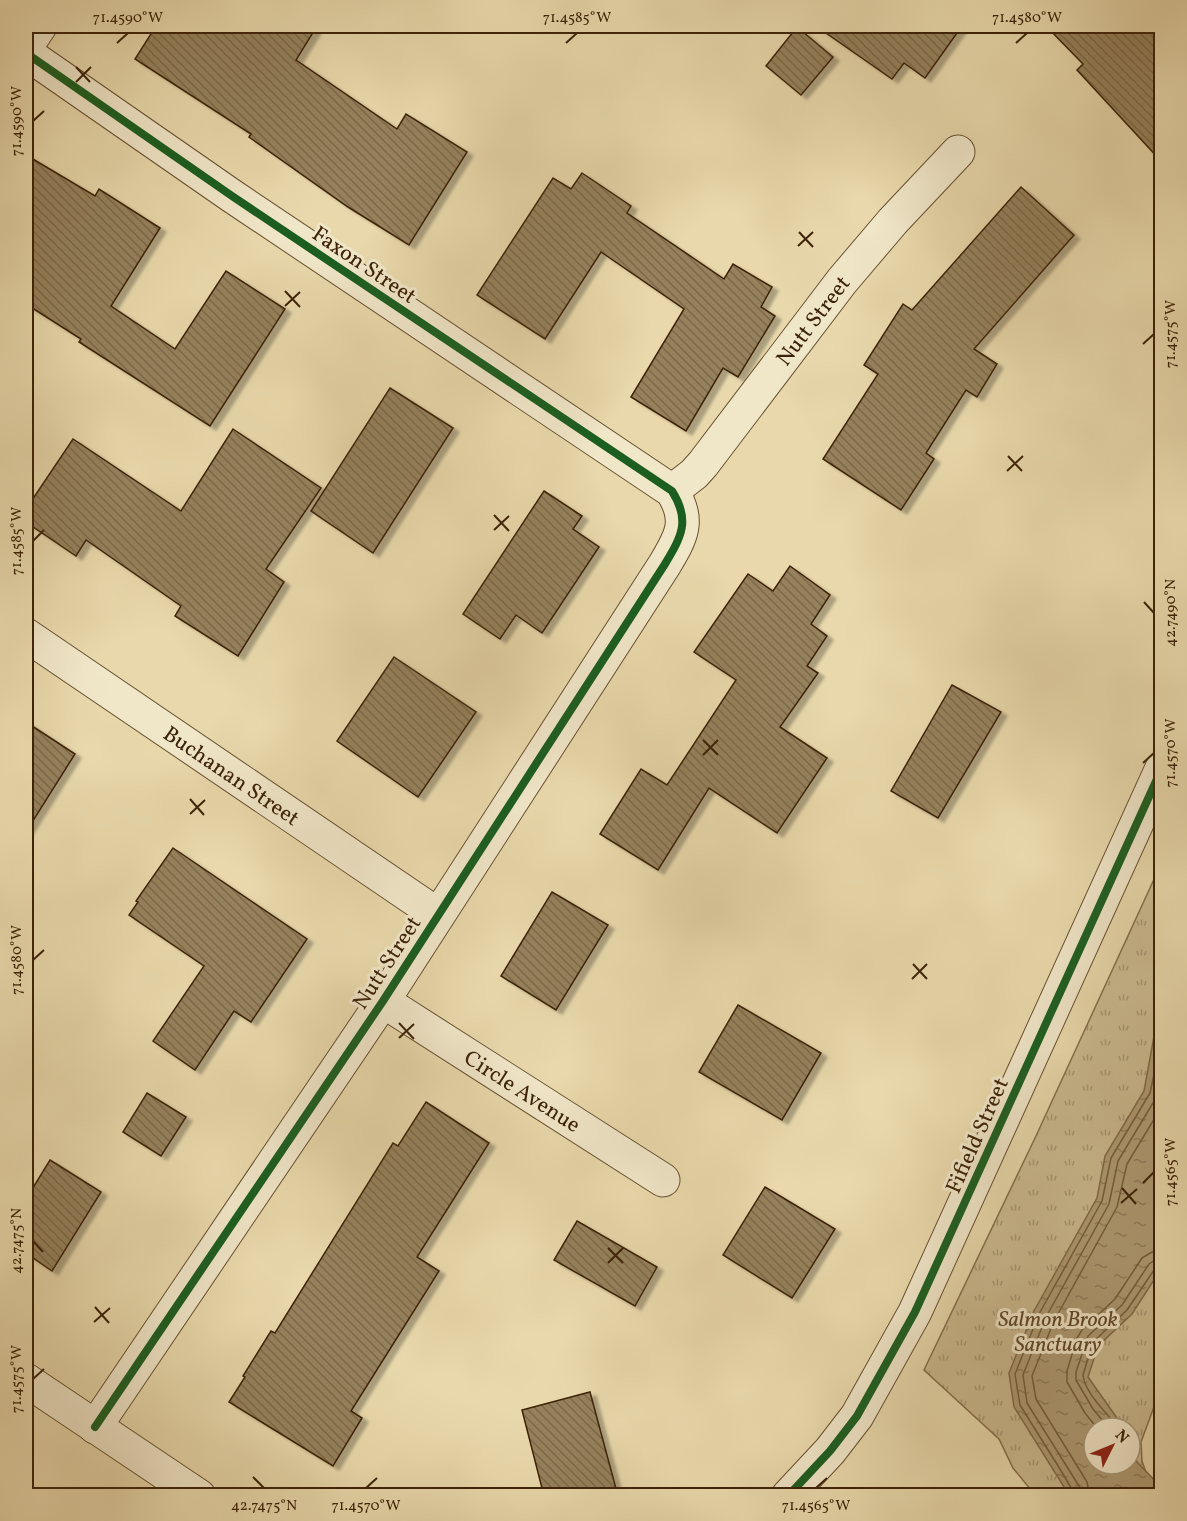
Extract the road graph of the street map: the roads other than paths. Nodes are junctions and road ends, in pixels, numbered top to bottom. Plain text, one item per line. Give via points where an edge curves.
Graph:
1 (40, 26) edge
2 (26, 47) edge
3 (26, 53) edge
4 (958, 152) dead end
5 (676, 499) junction
6 (26, 634) edge
7 (1161, 768) edge
8 (438, 915) junction
9 (383, 1001) junction
10 (663, 1180) dead end
11 (26, 1380) edge
12 (95, 1427) junction
13 (199, 1496) edge
14 (788, 1496) edge

1 - 2 street
3 - 5 street, Faxon Street
4 - 5 street, Nutt Street via 842,281
5 - 8 street, Nutt Street via 683,527 673,550
6 - 8 street, Buchanan Street
7 - 14 street, Fifield Street via 915,1312 857,1416
8 - 9 street, Nutt Street
9 - 10 street, Circle Avenue
9 - 12 street, Nutt Street
11 - 12 street
12 - 13 street

